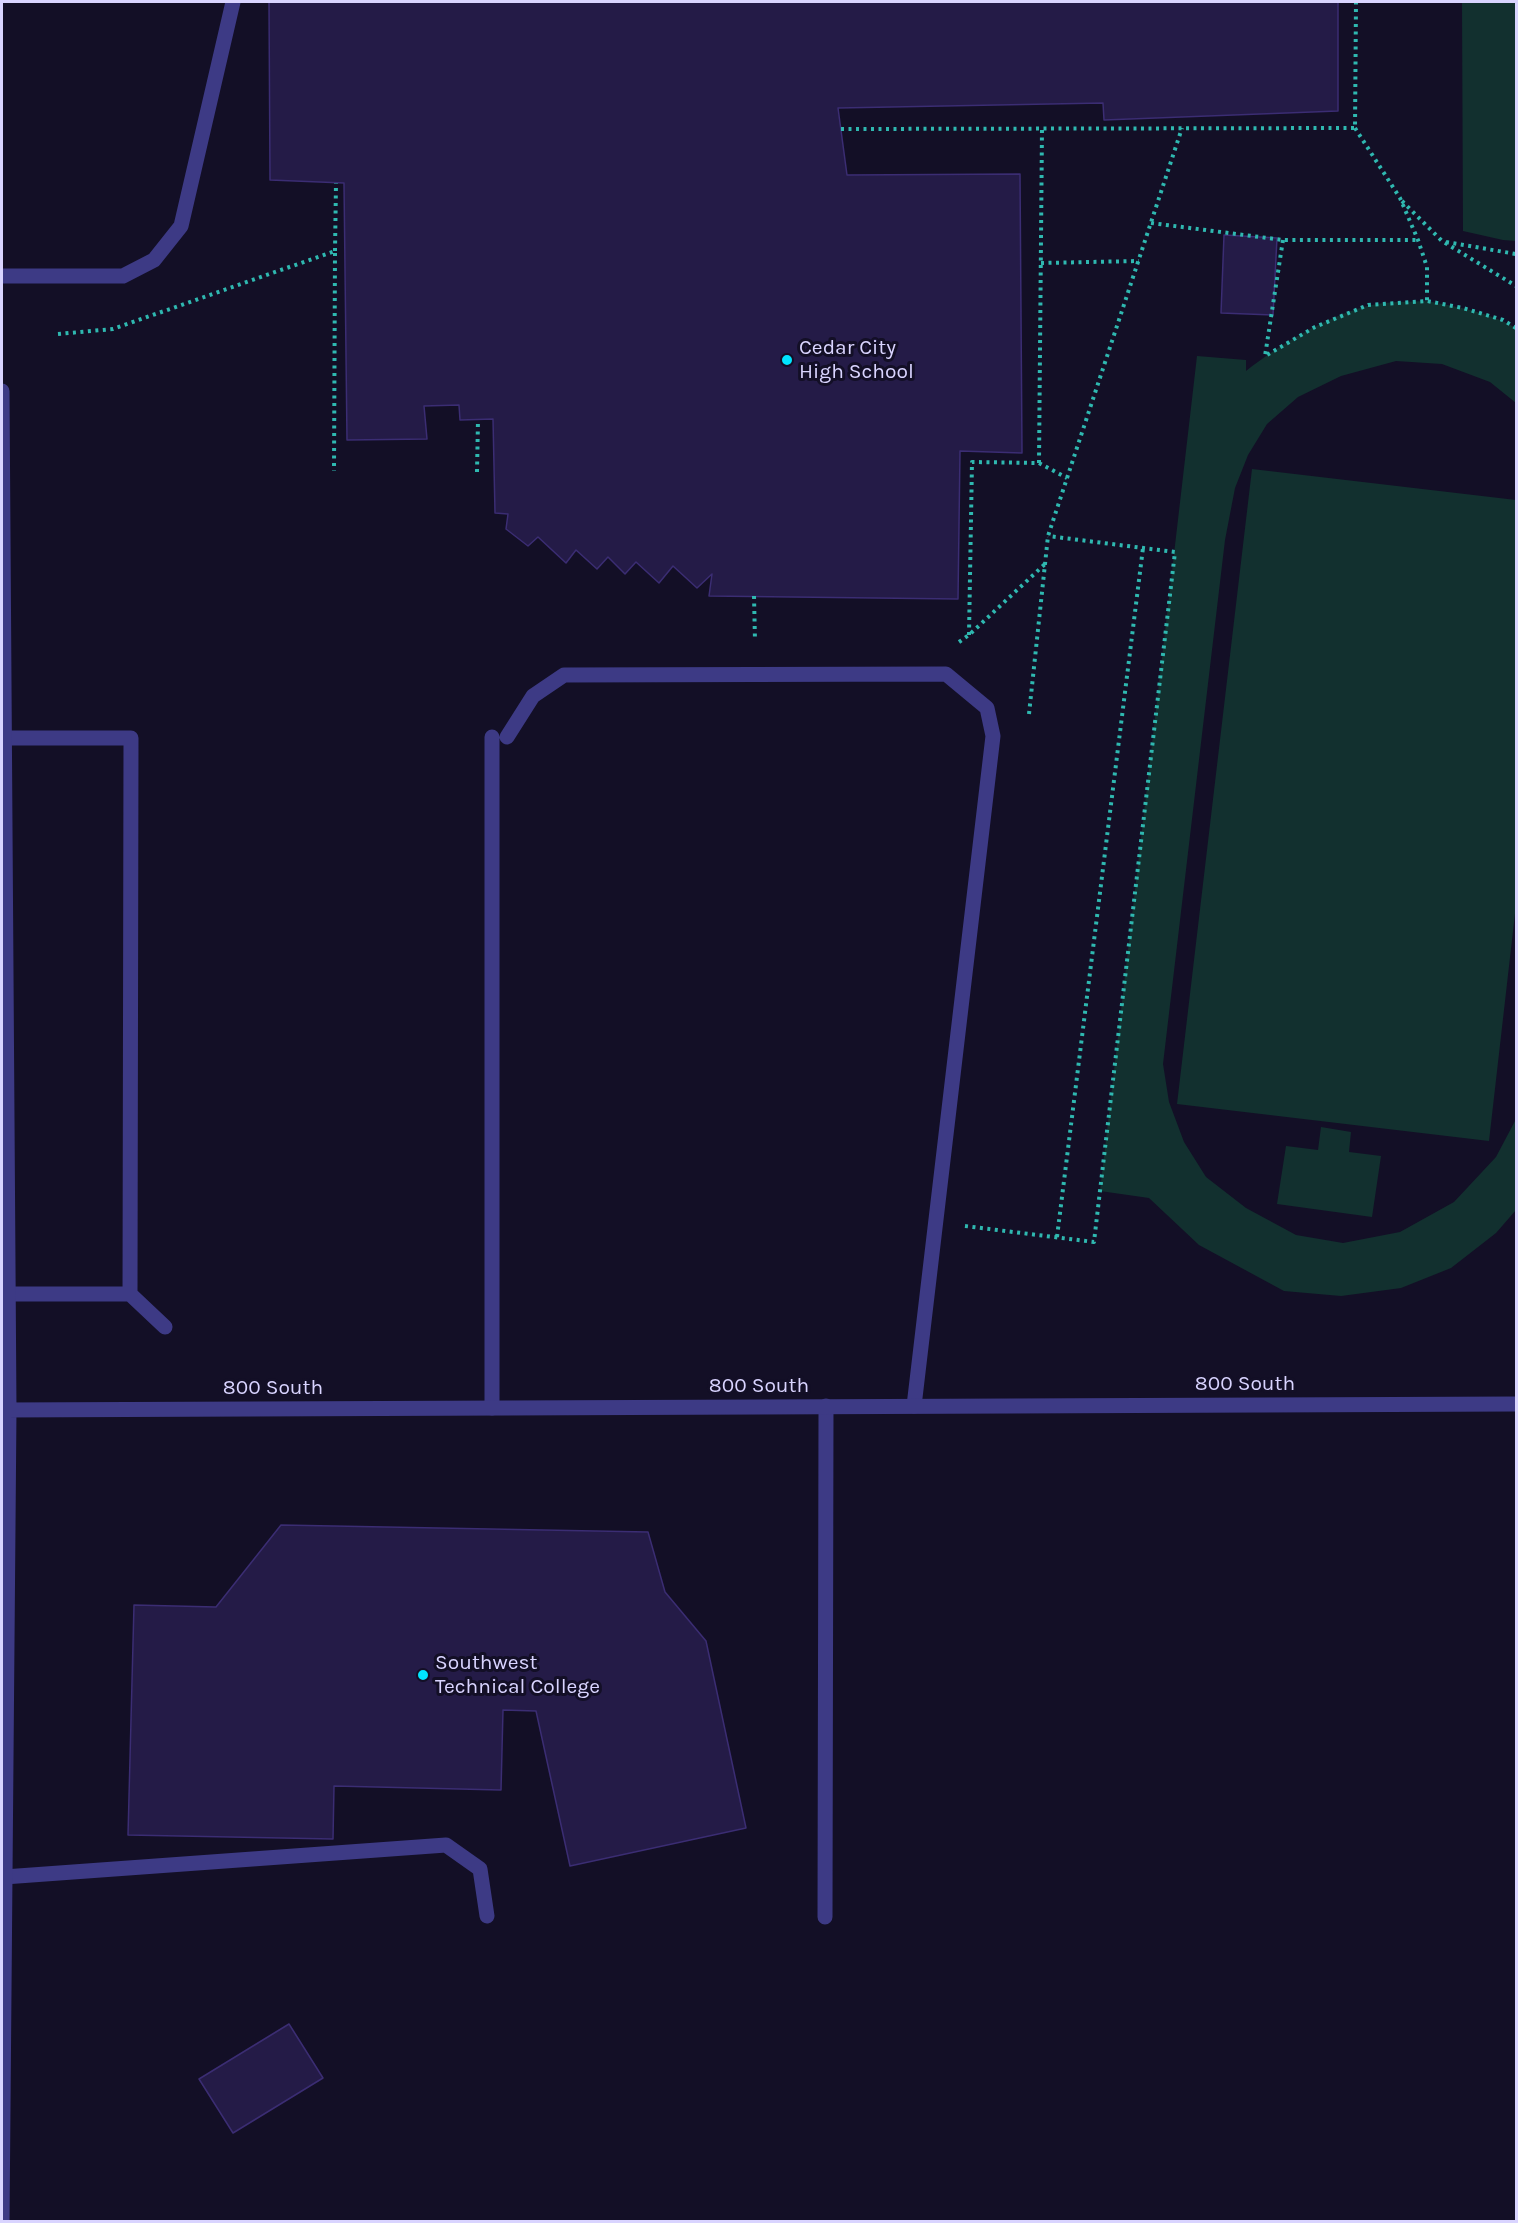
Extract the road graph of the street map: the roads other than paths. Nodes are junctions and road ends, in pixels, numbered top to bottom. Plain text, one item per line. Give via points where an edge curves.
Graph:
1 (232, 2) edge
2 (2, 276) edge
3 (2, 391) edge
4 (4, 738) junction
5 (8, 1294) junction
6 (130, 1294) junction
7 (165, 1327) dead end
8 (1516, 1404) edge
9 (826, 1407) junction
10 (914, 1407) junction
11 (492, 1408) junction
12 (5, 1410) edge
13 (4, 1877) junction
14 (487, 1916) dead end
15 (825, 1917) dead end
16 (2, 2222) edge

1 - 2 street via 181,226 154,260 123,276
3 - 4 street
4 - 5 street
4 - 6 street via 131,738
5 - 6 street
5 - 12 street
6 - 7 street
8 - 10 street, 800 South
9 - 10 street, 800 South
9 - 11 street, 800 South
9 - 15 street
10 - 11 street via 993,736 987,708 946,674 564,675 533,696 500,737
11 - 12 street, 800 South
12 - 13 street
13 - 14 street via 446,1845 480,1869
13 - 16 street

